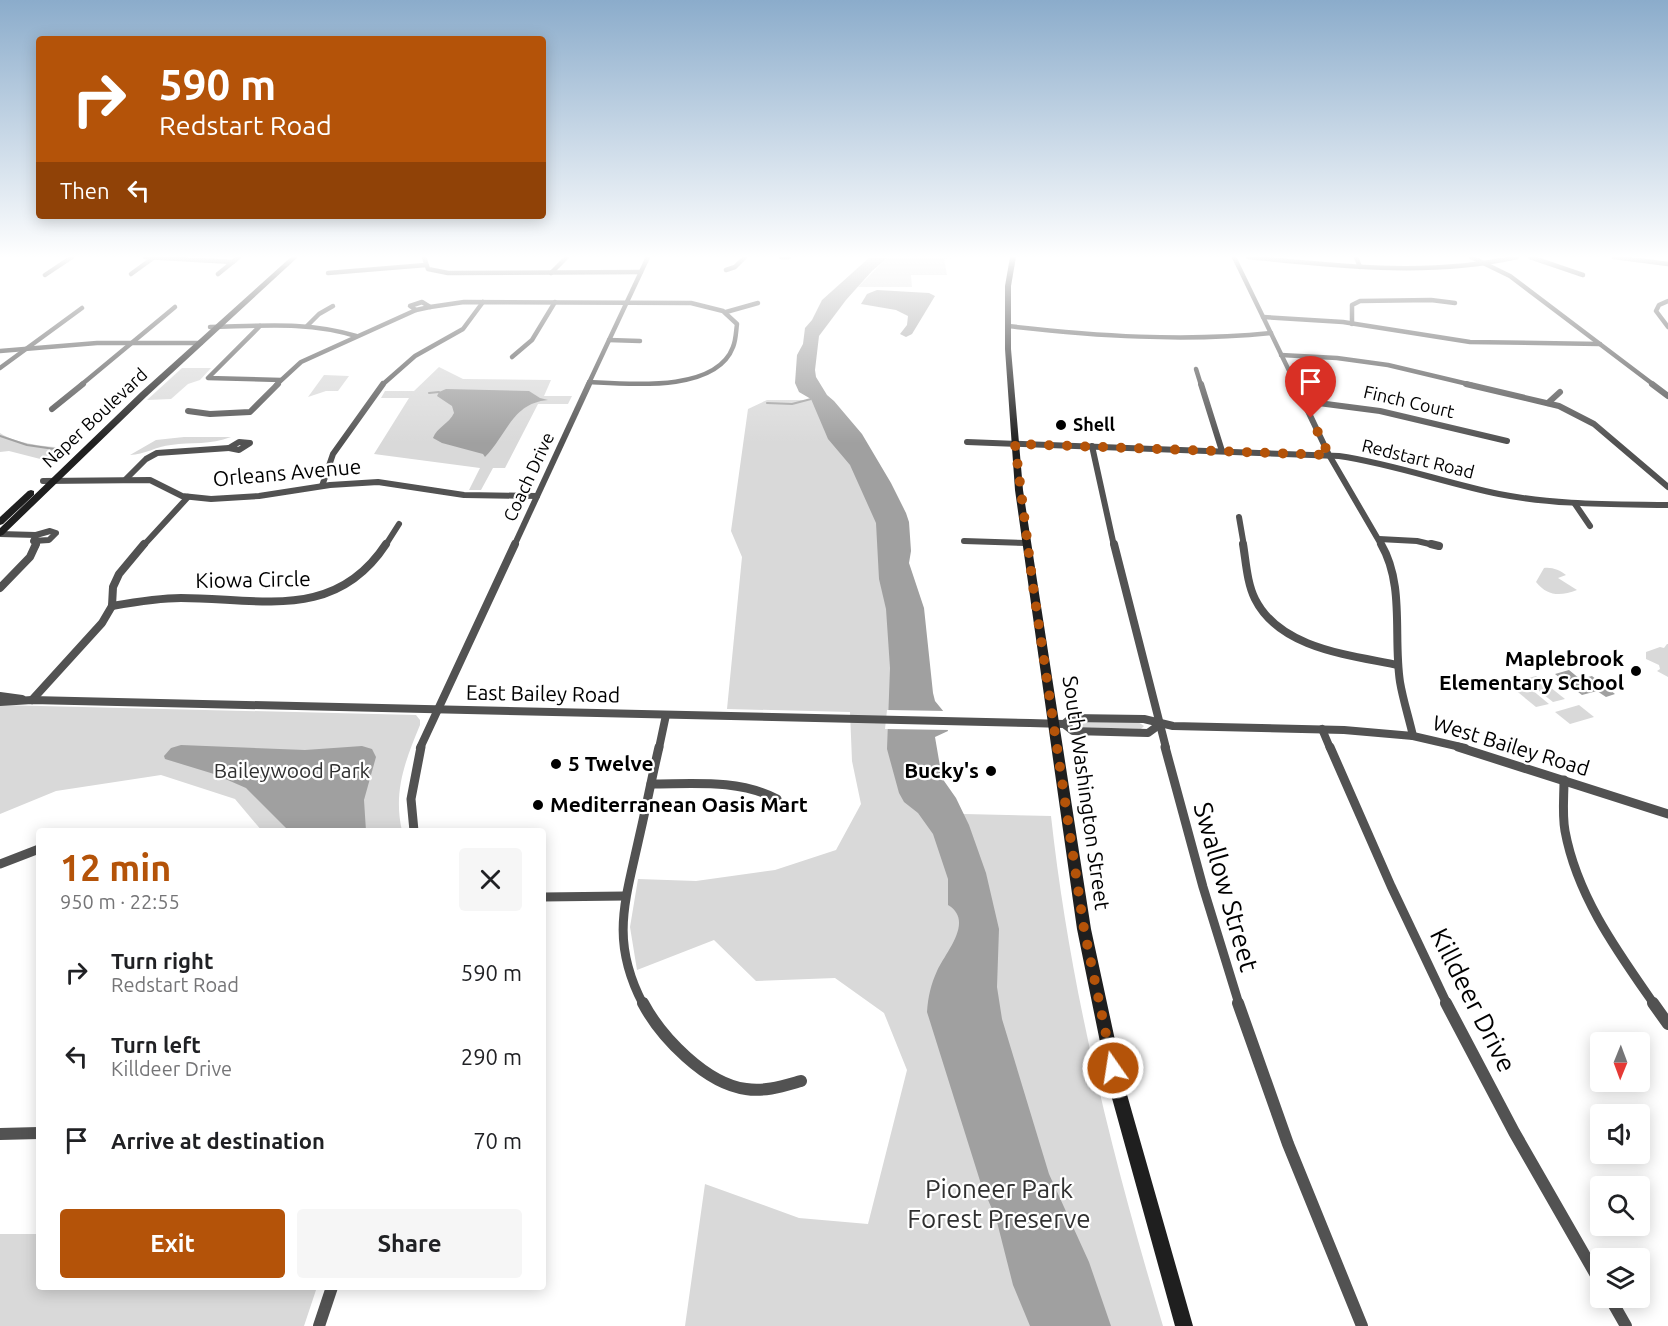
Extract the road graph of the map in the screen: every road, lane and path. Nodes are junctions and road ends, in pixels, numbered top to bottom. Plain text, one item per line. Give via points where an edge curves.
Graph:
1 (66, 319) edge
2 (161, 319) edge
3 (222, 319) edge
4 (223, 319) edge
5 (314, 319) edge
6 (396, 319) edge
7 (470, 319) edge
8 (545, 319) edge
9 (619, 319) edge
10 (734, 319) edge
11 (1008, 319) edge
12 (1264, 319) edge
13 (1287, 319) edge
14 (1352, 319) edge
15 (1567, 319) edge
16 (1352, 324) junction
17 (260, 326) junction
18 (307, 326) junction
19 (1008, 326) junction
20 (214, 327) junction
21 (1270, 333) junction
22 (356, 336) junction
23 (609, 340) junction
24 (640, 340) dead end
25 (132, 343) junction
26 (197, 343) junction
27 (1600, 344) junction
28 (25, 348) junction
29 (0, 351) edge
30 (1281, 355) junction
31 (512, 357) dead end
32 (0, 368) edge
33 (1196, 369) dead end
34 (281, 380) junction
35 (589, 382) junction
36 (1560, 392) dead end
37 (1668, 396) edge
38 (1303, 401) junction
39 (1548, 403) junction
40 (52, 409) dead end
41 (188, 411) dead end
42 (1507, 441) dead end
43 (967, 442) dead end
44 (1015, 444) junction
45 (1092, 446) junction
46 (229, 448) dead end
47 (1222, 451) junction
48 (1329, 455) junction
49 (53, 480) junction
50 (126, 480) junction
51 (43, 481) junction
52 (322, 486) junction
53 (1668, 487) edge
54 (537, 496) junction
55 (188, 497) junction
56 (1575, 504) junction
57 (1668, 505) edge
58 (1239, 517) dead end
59 (0, 522) edge
60 (399, 524) dead end
61 (1590, 526) dead end
62 (0, 534) edge
63 (1379, 539) junction
64 (964, 542) dead end
65 (1027, 543) junction
66 (1439, 546) dead end
67 (0, 588) edge
68 (112, 606) junction
69 (1398, 665) junction
70 (0, 696) edge
71 (32, 700) junction
72 (0, 702) edge
73 (436, 709) junction
74 (666, 715) junction
75 (1059, 724) junction
76 (1159, 725) junction
77 (1322, 729) junction
78 (1413, 736) junction
79 (1564, 780) junction
80 (651, 784) junction
81 (777, 799) dead end
82 (1668, 814) edge
83 (414, 828) edge
84 (36, 850) edge
85 (0, 864) edge
86 (625, 896) junction
87 (546, 897) edge
88 (1668, 1024) edge
89 (801, 1081) dead end
90 (36, 1133) edge
91 (0, 1134) edge
92 (1590, 1265) edge
93 (331, 1290) edge
94 (1616, 1308) edge
95 (320, 1326) edge
96 (1184, 1326) edge
97 (1362, 1326) edge
98 (1626, 1326) edge

1 - 28 street
2 - 25 street
3 - 20 main road, Naper Boulevard
4 - 20 main road, Naper Boulevard
5 - 18 street
6 - 22 street
7 - 52 street via 463,329 415,356 386,379 333,454
8 - 31 street via 532,340
9 - 23 street, Coach Drive
10 - 35 street via 738,331 730,357 698,377 668,382
11 - 19 main road, South Washington Street
12 - 21 street
13 - 16 street
14 - 16 street
15 - 27 street
16 - 27 street via 1470,342
17 - 18 street
17 - 20 street
17 - 34 street via 208,378
18 - 22 street
19 - 21 street via 1075,334 1231,337
19 - 44 main road, South Washington Street
20 - 26 main road, Naper Boulevard
21 - 30 street
22 - 34 street via 302,362
23 - 24 street
23 - 35 street, Coach Drive
25 - 26 street
25 - 28 street
25 - 40 street
26 - 49 main road, Naper Boulevard
26 - 51 main road, Naper Boulevard
27 - 37 street
28 - 29 street
28 - 32 street
30 - 38 street
30 - 39 street via 1388,365
33 - 47 street
34 - 41 street via 250,412
35 - 54 street, Coach Drive
36 - 39 street
38 - 42 street, Finch Court via 1377,408
38 - 48 street
39 - 53 street via 1594,424
43 - 44 street, Redstart Road
44 - 45 street, Redstart Road
44 - 65 main road, South Washington Street
45 - 47 street, Redstart Road
45 - 76 street, Swallow Street
46 - 50 street via 157,453
47 - 48 street, Redstart Road
48 - 56 street, Redstart Road via 1387,465 1501,495
48 - 63 street
49 - 50 street, Orleans Avenue
49 - 51 street, Orleans Avenue
49 - 62 main road, Naper Boulevard
50 - 55 street, Orleans Avenue via 158,482
51 - 59 main road, Naper Boulevard
52 - 54 street, Orleans Avenue via 379,482 456,494
52 - 55 street, Orleans Avenue via 263,496
54 - 73 street, Coach Drive
55 - 68 street via 119,574 113,587
56 - 57 street, Redstart Road
56 - 61 street
58 - 69 street via 1254,596 1278,625 1316,644
60 - 68 street, Kiowa Circle via 361,575 323,595 302,600 170,598
62 - 67 street via 37,539 30,557
63 - 66 street
63 - 69 street via 1388,554 1394,579
64 - 65 street
65 - 75 main road, South Washington Street
68 - 71 street via 102,623
69 - 78 street
70 - 71 street, East Bailey Road
71 - 72 street, East Bailey Road
71 - 73 street, East Bailey Road
73 - 74 street, East Bailey Road
73 - 83 street, Coach Drive via 411,784
74 - 75 street, East Bailey Road
74 - 80 street
75 - 76 street, West Bailey Road via 1073,718 1144,719
75 - 76 street, West Bailey Road via 1073,731 1148,733
75 - 96 main road, South Washington Street via 1084,929 1097,1001 1146,1199
76 - 77 street, West Bailey Road
76 - 97 street, Swallow Street via 1248,1031 1321,1229
77 - 78 street, West Bailey Road
77 - 92 street, Killdeer Drive via 1461,1033
78 - 79 street, West Bailey Road via 1467,748
79 - 82 street, West Bailey Road
79 - 88 street via 1564,830 1578,876 1604,926
80 - 81 street via 746,787
80 - 86 street
84 - 85 street
86 - 87 street
86 - 89 street via 623,938 628,967 640,1000 670,1043 705,1071 747,1091 770,1090
90 - 91 street
93 - 95 street
94 - 98 street

